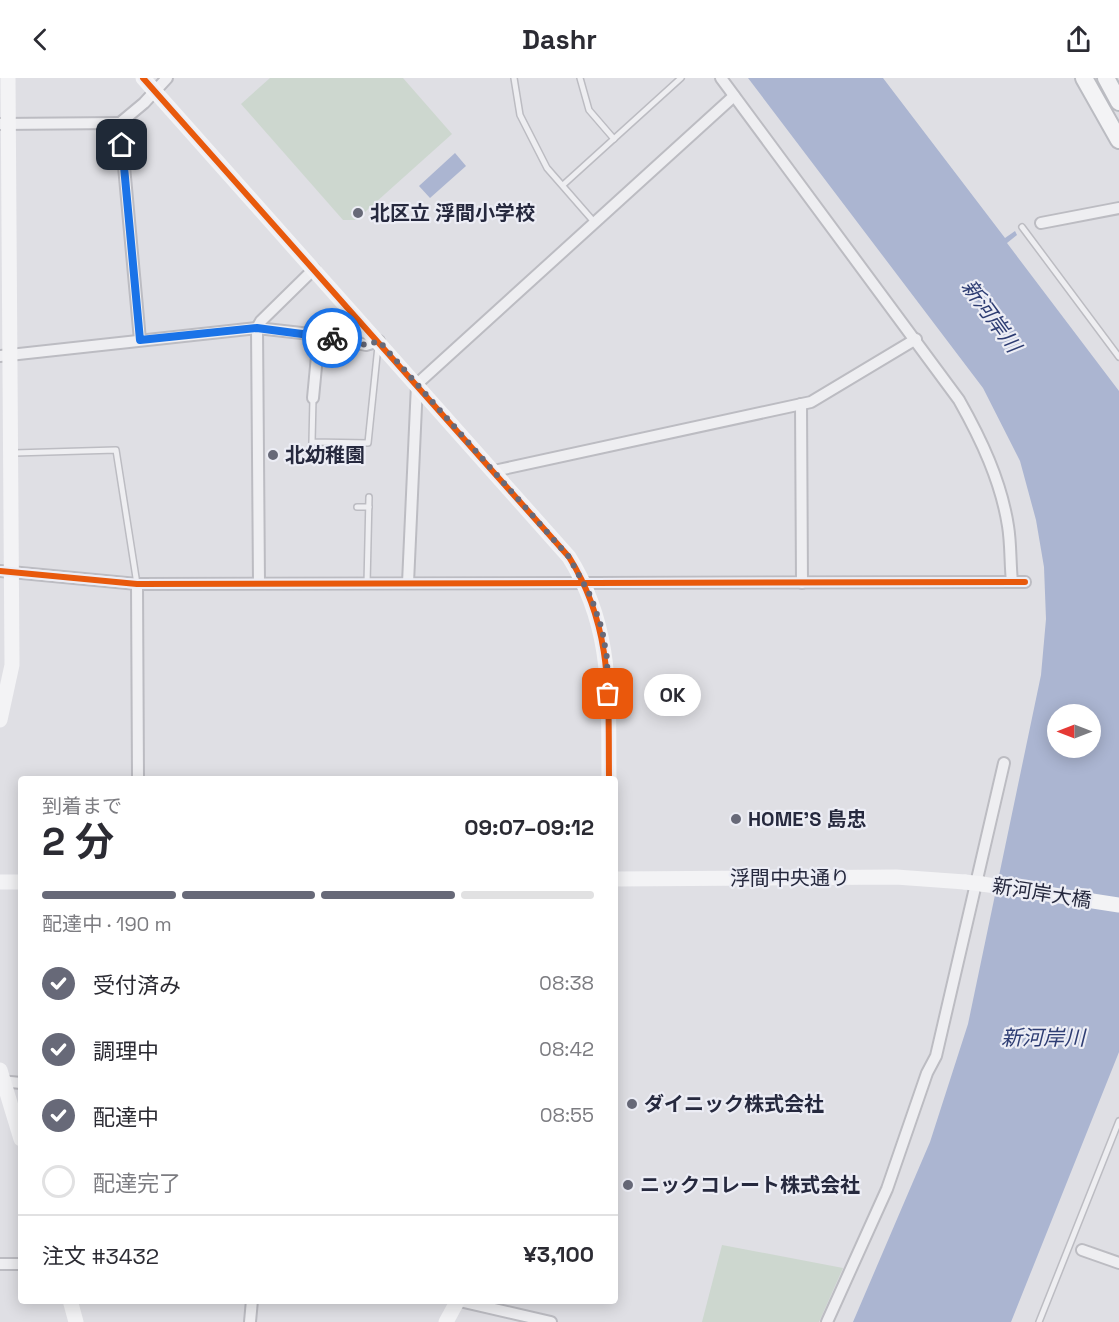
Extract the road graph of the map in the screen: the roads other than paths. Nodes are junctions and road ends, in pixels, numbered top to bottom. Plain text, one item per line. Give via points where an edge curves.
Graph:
1 (8, 78) edge
2 (143, 78) edge
3 (167, 78) edge
4 (514, 78) edge
5 (579, 78) edge
6 (681, 78) edge
7 (721, 78) edge
8 (1084, 78) edge
9 (1106, 78) edge
10 (155, 91) junction
11 (734, 96) junction
12 (1119, 102) edge
13 (120, 123) junction
14 (4, 124) edge
15 (614, 139) junction
16 (1119, 140) edge
17 (563, 185) junction
18 (4, 196) edge
19 (1119, 208) edge
20 (595, 223) junction
21 (1041, 223) dead end
22 (1022, 227) dead end
23 (314, 269) junction
24 (257, 328) junction
25 (319, 335) junction
26 (916, 339) junction
27 (140, 340) junction
28 (379, 341) junction
29 (6, 356) edge
30 (1119, 357) edge
31 (417, 384) junction
32 (313, 398) joint
33 (801, 404) junction
34 (11, 453) junction
35 (494, 471) junction
36 (369, 497) dead end
37 (357, 507) dead end
38 (369, 507) junction
39 (6, 571) edge
40 (1012, 582) junction
41 (1025, 582) dead end
42 (258, 583) junction
43 (408, 583) junction
44 (585, 583) junction
45 (802, 583) junction
46 (137, 584) junction
47 (367, 584) junction
48 (1, 712) edge
49 (1004, 763) dead end
50 (138, 776) edge
51 (609, 776) edge
52 (618, 879) edge
53 (0, 882) edge
54 (18, 882) edge
55 (965, 882) joint
56 (1119, 905) edge
57 (1, 1078) edge
58 (18, 1082) edge
59 (1119, 1121) edge
60 (18, 1130) edge
61 (1082, 1250) dead end
62 (1119, 1263) edge
63 (0, 1264) edge
64 (18, 1264) edge
65 (71, 1304) edge
66 (252, 1304) edge
67 (455, 1304) edge
68 (470, 1304) edge
69 (76, 1322) edge
70 (250, 1322) edge
71 (446, 1322) edge
72 (551, 1322) edge
73 (828, 1322) edge
74 (1039, 1322) edge

1 - 14 street
2 - 10 street
3 - 10 street
4 - 17 lane via 520,115 547,168
5 - 15 lane via 589,110
6 - 15 lane
7 - 11 street
8 - 16 main road
9 - 12 main road
10 - 13 street
10 - 23 street
11 - 20 street
11 - 26 street
13 - 14 street
13 - 27 street
14 - 18 street
15 - 17 lane
17 - 20 lane
18 - 29 street
19 - 21 street
20 - 31 street
22 - 30 lane
23 - 24 street
23 - 28 street
24 - 25 street
24 - 27 street
24 - 42 street
25 - 28 street via 366,345
25 - 32 street
26 - 33 street via 811,402
26 - 40 street via 959,400 982,443 1008,526
27 - 29 street
28 - 31 street
28 - 32 lane via 368,443 312,442
29 - 34 street
31 - 35 street
31 - 43 street
33 - 35 street
33 - 45 street
34 - 39 street
34 - 46 lane via 116,450
35 - 44 street via 558,543
36 - 38 lane
37 - 38 lane
38 - 47 lane
39 - 46 street
39 - 48 street via 12,665
40 - 41 street
40 - 45 street
42 - 46 street
42 - 47 street
43 - 44 street
43 - 47 street
44 - 45 street
44 - 51 street via 607,658
46 - 50 street
49 - 73 street via 936,1056 888,1189
52 - 55 street, 浮間中央通り via 896,877
53 - 54 street
55 - 56 street, 新河岸大橋, bridge
57 - 58 street
57 - 60 street
59 - 74 lane
61 - 62 street
63 - 64 street
65 - 69 street
66 - 70 street
67 - 71 street
68 - 72 street

